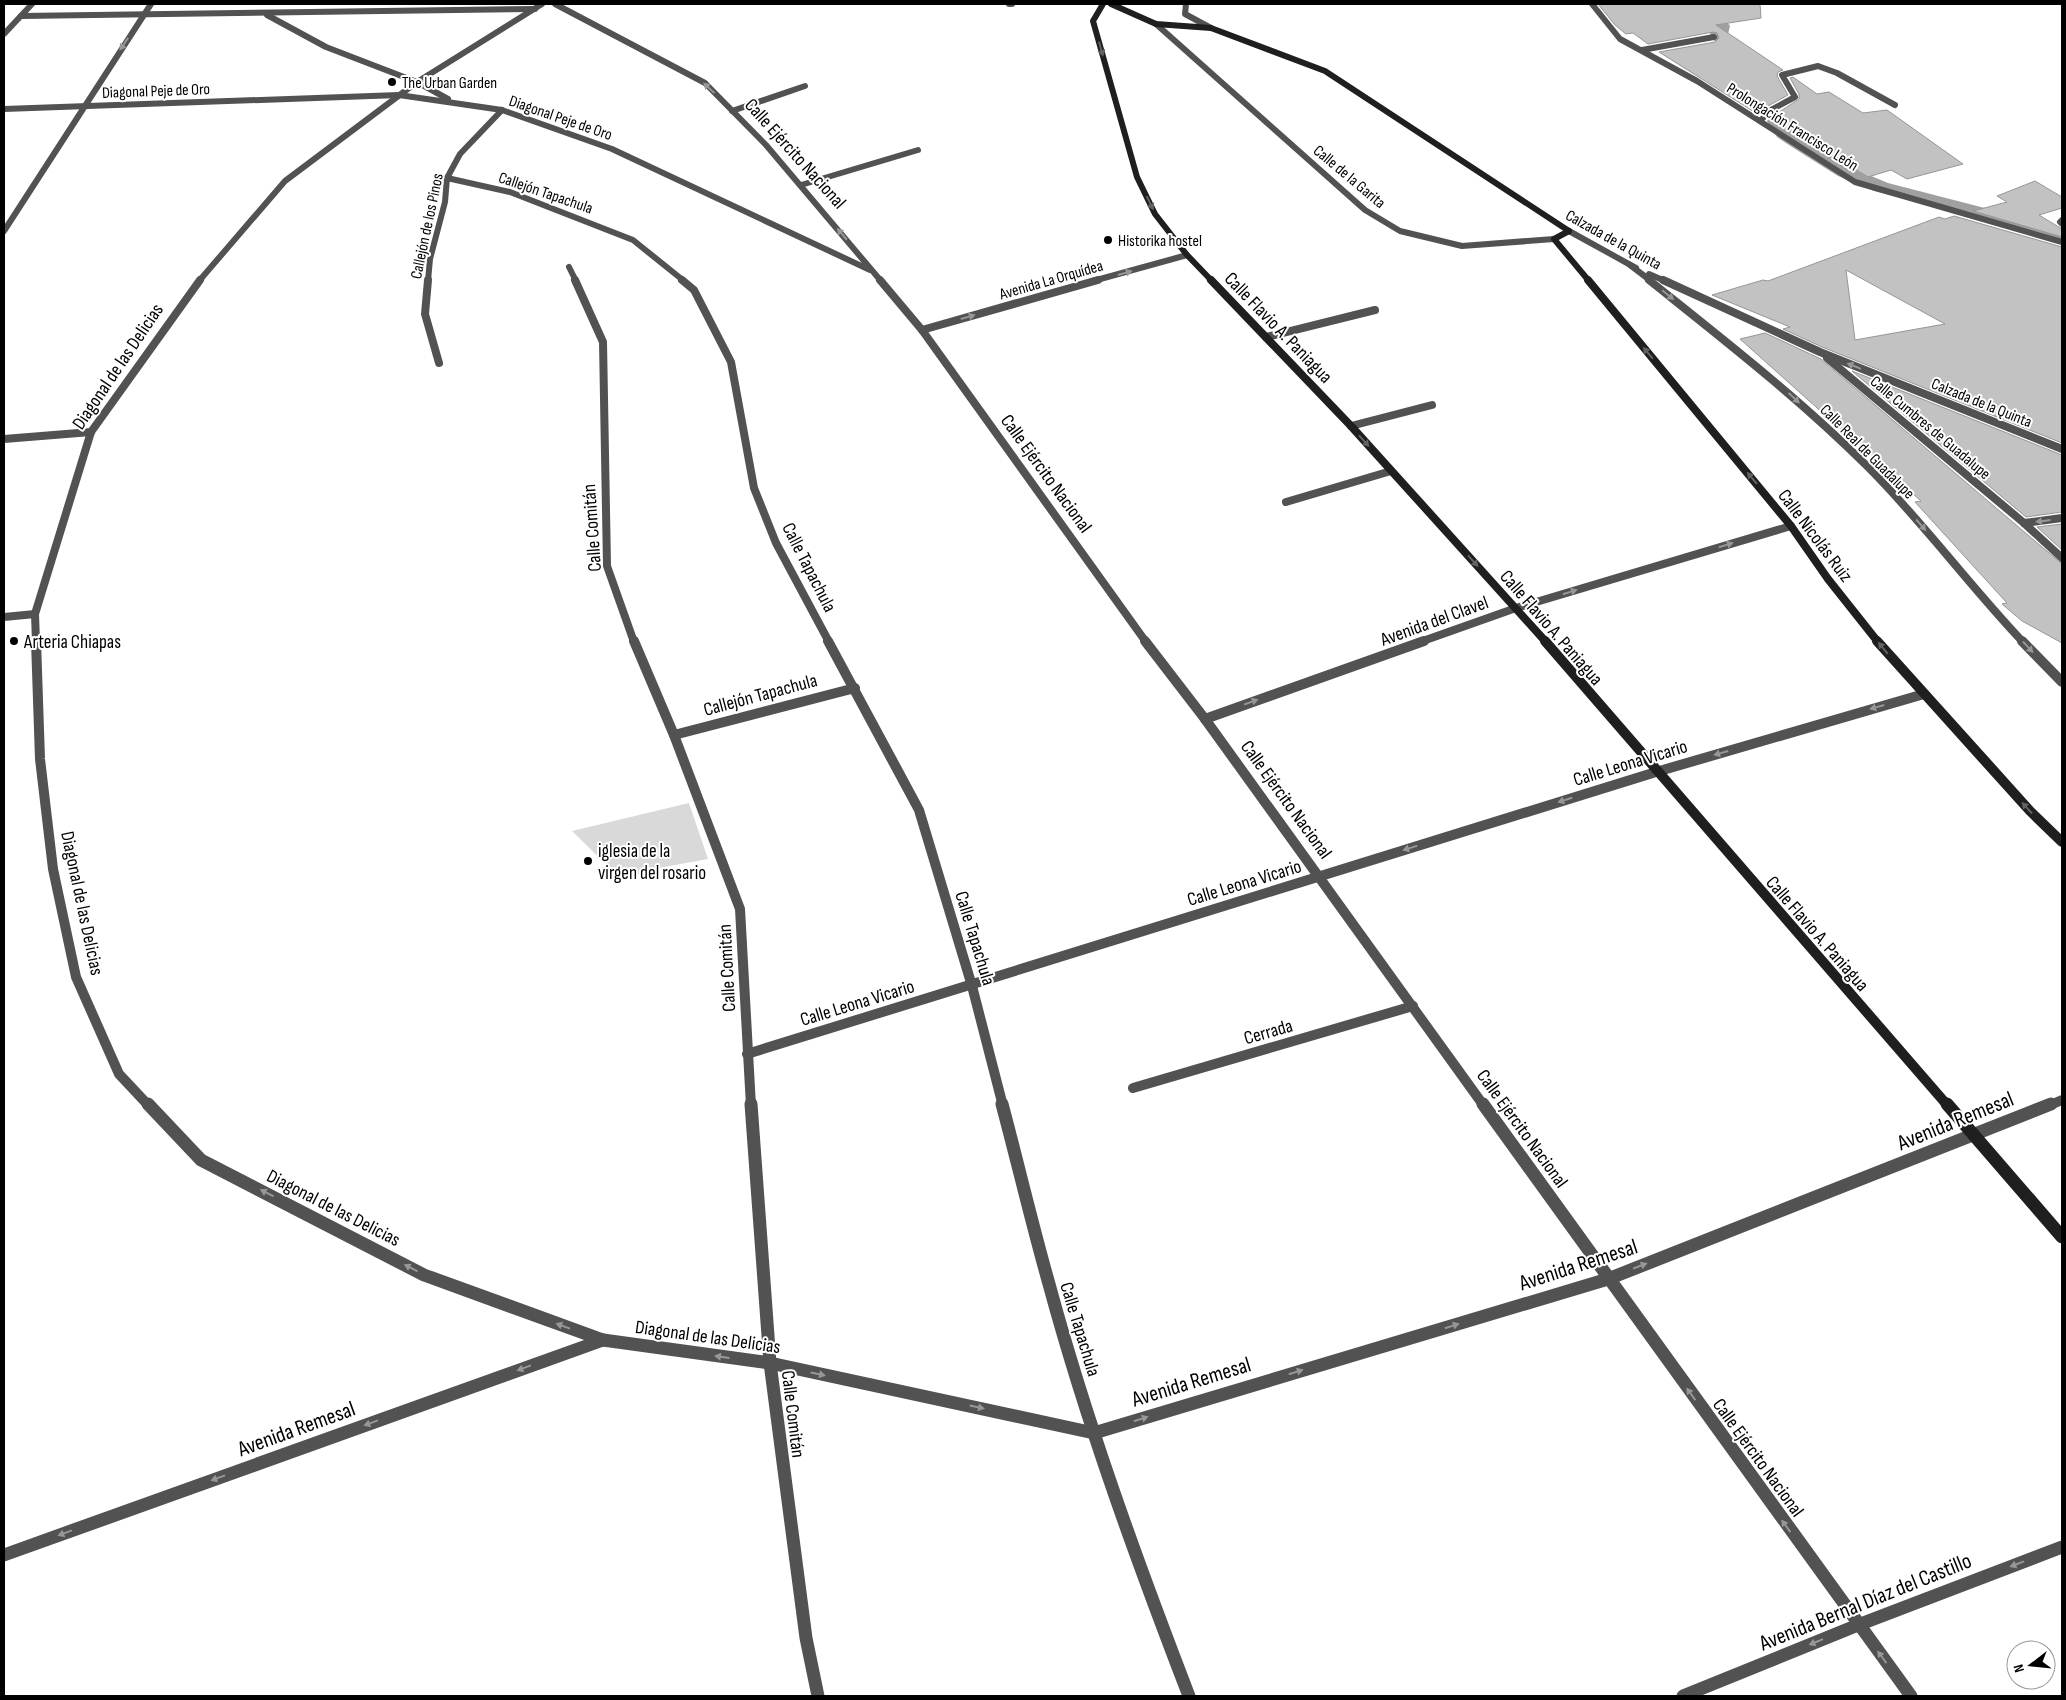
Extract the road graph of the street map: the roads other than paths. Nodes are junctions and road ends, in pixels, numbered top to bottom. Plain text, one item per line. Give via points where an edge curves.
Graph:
1 (32, 4) edge
2 (151, 4) edge
3 (555, 4) edge
4 (1103, 4) edge
5 (1111, 4) edge
6 (1186, 4) edge
7 (1592, 4) edge
8 (540, 6) edge
9 (267, 14) junction
10 (144, 15) junction
11 (21, 16) junction
12 (1156, 24) junction
13 (1211, 28) junction
14 (4, 34) edge
15 (1714, 37) dead end
16 (1642, 50) junction
17 (417, 82) junction
18 (805, 86) dead end
19 (399, 95) junction
20 (454, 102) junction
21 (1895, 105) dead end
22 (82, 106) junction
23 (4, 109) edge
24 (502, 110) junction
25 (732, 111) junction
26 (1760, 121) junction
27 (918, 150) dead end
28 (447, 178) junction
29 (802, 185) junction
30 (2062, 220) edge
31 (2062, 224) edge
32 (4, 231) edge
33 (1569, 231) junction
34 (1554, 239) junction
35 (633, 240) joint
36 (2062, 242) edge
37 (1187, 255) junction
38 (1630, 265) junction
39 (569, 267) dead end
40 (873, 271) junction
41 (1375, 310) dead end
42 (922, 330) junction
43 (1266, 338) junction
44 (1820, 352) junction
45 (439, 363) dead end
46 (1432, 405) dead end
47 (1351, 426) junction
48 (91, 432) junction
49 (4, 439) edge
50 (2062, 449) edge
51 (1391, 471) junction
52 (1286, 502) dead end
53 (2062, 518) edge
54 (2024, 523) junction
55 (1791, 526) junction
56 (2062, 558) edge
57 (1516, 608) junction
58 (35, 614) junction
59 (4, 617) edge
60 (2062, 682) edge
61 (855, 688) junction
62 (1924, 694) junction
63 (1205, 719) junction
64 (674, 735) junction
65 (1656, 772) junction
66 (2062, 842) edge
67 (1319, 877) junction
68 (972, 986) junction
69 (1413, 1006) junction
70 (747, 1054) junction
71 (1133, 1088) dead end
72 (2062, 1100) edge
73 (1975, 1135) junction
74 (2062, 1238) edge
75 (1608, 1279) junction
76 (603, 1340) junction
77 (770, 1363) junction
78 (1094, 1432) junction
79 (2062, 1547) edge
80 (4, 1555) edge
81 (1858, 1625) junction
82 (818, 1696) edge
83 (1188, 1696) edge
84 (1683, 1696) edge
85 (1910, 1696) edge

1 - 11 street
2 - 10 street
25 -> 3 street, Calle Ejército Nacional via 705,83
4 -> 37 street, Calle Flavio A. Paniagua via 1093,21 1137,177 1155,214
5 - 12 street, Calle de la Garita
6 - 13 street, Calzada de la Quinta via 1185,14
7 - 16 street, Prolongación Francisco León via 1620,39
8 - 9 street via 507,11
8 - 17 street, Diagonal de las Delicias
9 - 10 street
9 - 17 street via 326,47
10 - 11 street
10 -> 22 street
11 - 14 street
12 - 13 street, Calle de la Garita
12 - 34 street, Calle de la Garita via 1365,210 1400,231 1462,246
13 - 33 street, Calzada de la Quinta via 1324,70
15 - 16 street
16 - 26 street, Prolongación Francisco León
17 - 19 street, Diagonal de las Delicias
17 - 20 street
18 - 25 street
19 - 20 street, Diagonal Peje de Oro
19 - 22 street, Diagonal Peje de Oro
19 - 48 street, Diagonal de las Delicias via 285,181 191,291
20 - 24 street, Diagonal Peje de Oro
21 - 26 street via 1818,66 1782,75 1795,97
22 - 23 street, Diagonal Peje de Oro
22 - 32 street
24 - 28 street, Callejón de los Pinos via 460,154
24 - 40 street, Diagonal Peje de Oro via 612,149
25 - 29 street, Calle Ejército Nacional
26 - 36 street, Prolongación Francisco León via 1855,182
27 - 29 street
28 - 35 street, Callejón Tapachula via 510,192
28 - 45 street, Callejón de los Pinos via 445,202 430,259 425,314
40 -> 29 street, Calle Ejército Nacional
30 - 31 street
33 - 34 street, Calle de la Garita
33 - 38 street, Calzada de la Quinta
55 -> 34 street, Calle Nicolás Ruiz
35 - 61 street, Calle Tapachula via 694,290 732,362 754,488 776,543
42 -> 37 street, Avenida La Orquídea
37 - 43 street, Calle Flavio A. Paniagua
38 - 44 street, Calzada de la Quinta
38 -> 60 street, Calle Real de Guadalupe via 1774,380 1846,446 1898,498
39 - 64 street, Calle Comitán via 602,342 607,566 642,664
40 - 42 street, Calle Ejército Nacional
41 - 43 street
42 - 63 street, Calle Ejército Nacional via 1130,621
43 - 47 street, Calle Flavio A. Paniagua
50 -> 44 street, Calzada de la Quinta
44 - 54 street, Calle Cumbres de Guadalupe
46 - 47 street
47 -> 51 street, Calle Flavio A. Paniagua
48 - 49 street
48 - 58 street, Diagonal de las Delicias
51 - 52 street
51 -> 57 street, Calle Flavio A. Paniagua
53 -> 54 street
54 - 56 street, Calle Cumbres de Guadalupe
57 -> 55 street, Avenida del Clavel
62 -> 55 street, Calle Nicolás Ruiz via 1828,579
63 -> 57 street, Avenida del Clavel
57 - 65 street, Calle Flavio A. Paniagua
58 - 59 street
76 -> 58 street, Diagonal de las Delicias via 424,1275 201,1160 119,1074 76,977 53,869 40,759
61 - 64 street, Callejón Tapachula
61 - 68 street, Calle Tapachula via 920,810
62 -> 65 street, Calle Leona Vicario
66 -> 62 street, Calle Nicolás Ruiz
63 - 67 street, Calle Ejército Nacional
64 - 70 street, Calle Comitán via 740,909
65 -> 67 street, Calle Leona Vicario
65 - 73 street, Calle Flavio A. Paniagua
67 - 68 street, Calle Leona Vicario
67 - 69 street, Calle Ejército Nacional
68 - 70 street, Calle Leona Vicario
68 - 78 street, Calle Tapachula via 1049,1285
69 - 71 street, Cerrada
69 - 75 street, Calle Ejército Nacional
70 - 77 street, Calle Comitán
72 - 73 street, Avenida Remesal
73 - 74 street, Calle Flavio A. Paniagua
75 -> 73 street, Avenida Remesal
78 -> 75 street, Avenida Remesal
81 -> 75 street, Calle Ejército Nacional
77 -> 76 street, Diagonal de las Delicias
76 -> 80 street, Avenida Remesal
77 -> 78 street, Diagonal de las Delicias
77 - 82 street, Calle Comitán via 806,1638
78 - 83 street, Calle Tapachula
79 -> 81 street, Avenida Bernal Díaz del Castillo
81 -> 84 street, Avenida Bernal Díaz del Castillo
85 -> 81 street, Calle Ejército Nacional

